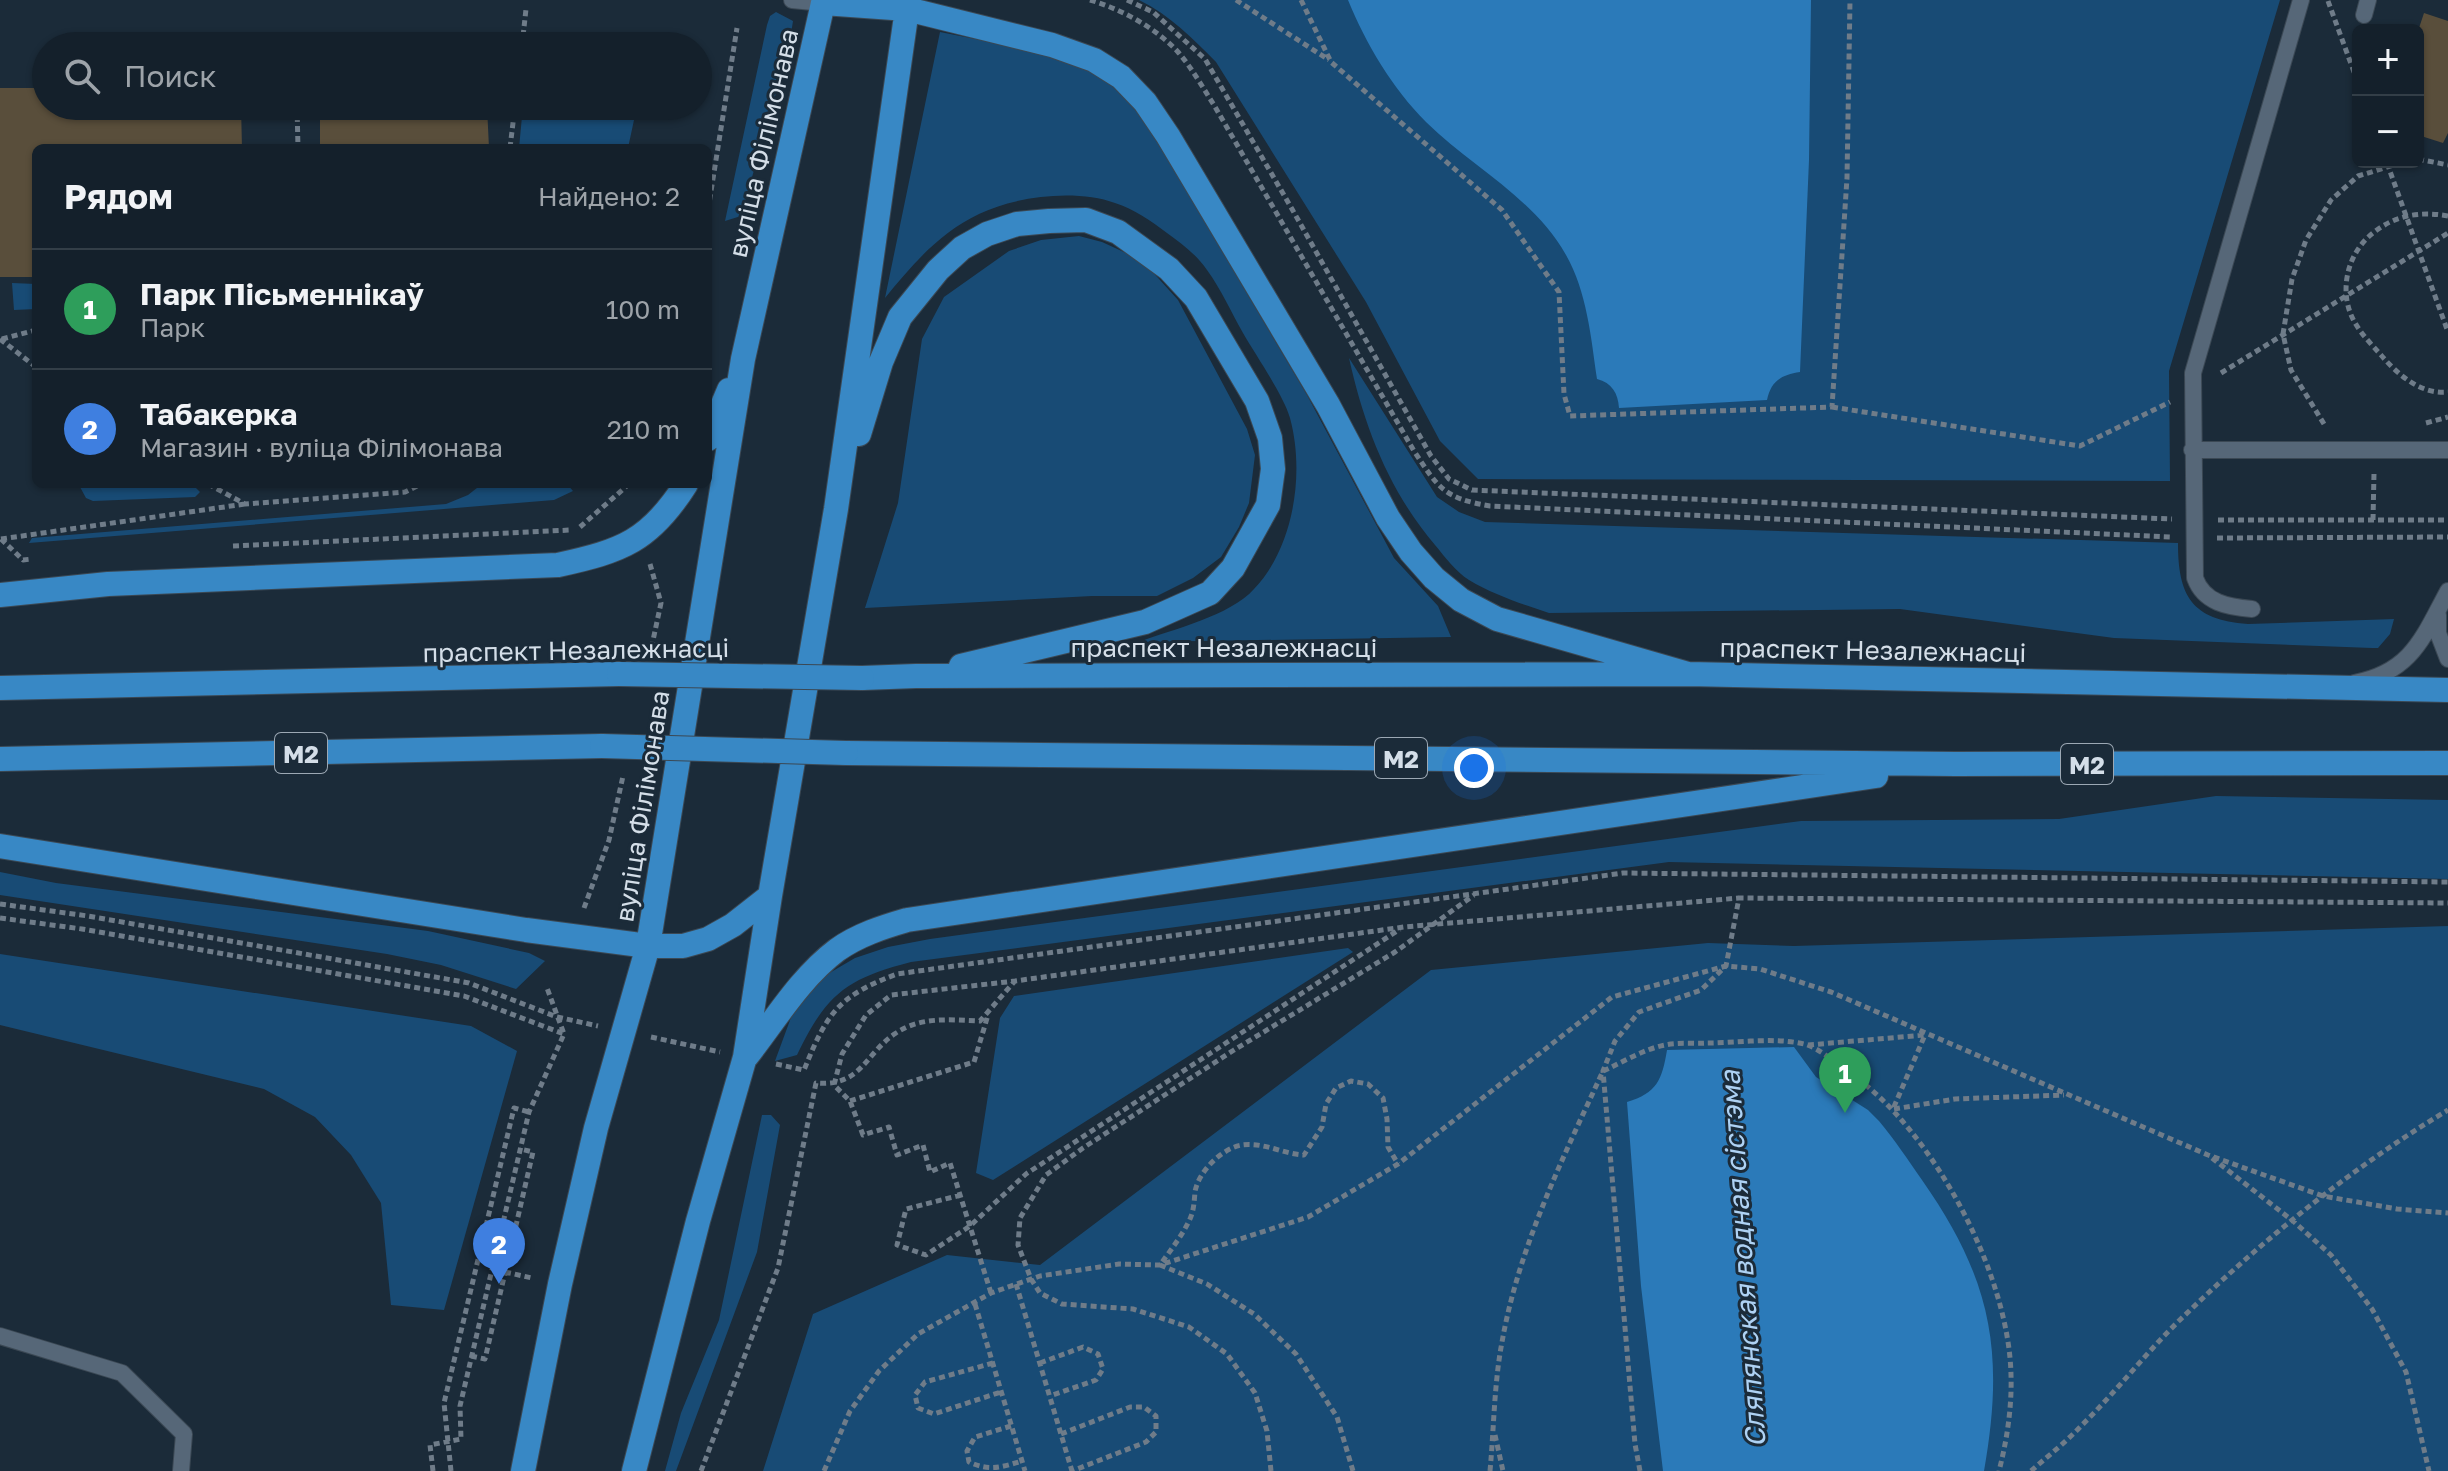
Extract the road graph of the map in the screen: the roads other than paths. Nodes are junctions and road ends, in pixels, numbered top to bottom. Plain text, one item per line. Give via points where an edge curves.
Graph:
1 (792, 0) edge
2 (2301, 0) edge
3 (823, 3) junction
4 (907, 9) junction
5 (743, 359) junction
6 (712, 430) edge
7 (2192, 450) junction
8 (2448, 450) edge
9 (683, 488) edge
10 (836, 509) junction
11 (2448, 592) edge
12 (0, 595) edge
13 (2252, 609) dead end
14 (2448, 659) edge
15 (1688, 674) junction
16 (916, 676) junction
17 (0, 688) edge
18 (2324, 688) junction
19 (2448, 690) edge
20 (0, 759) edge
21 (2448, 763) edge
22 (1956, 764) junction
23 (0, 846) edge
24 (770, 896) junction
25 (648, 946) junction
26 (745, 1057) junction
27 (0, 1336) edge
28 (181, 1471) edge
29 (523, 1471) edge
30 (634, 1471) edge

1 - 3 lane
2 - 7 lane via 2196,358
3 - 4 main road
3 - 5 main road, вуліца Філімонава
4 - 10 main road
4 - 15 main road via 1094,60 1121,77 1145,102 1328,405 1388,518 1434,578 1497,619
5 - 6 main road
5 - 25 main road, вуліца Філімонава
7 - 8 lane
7 - 13 lane via 2198,585 2226,606
9 - 12 main road via 637,539 615,551 558,565 108,584
10 - 16 main road via 900,317 962,248 1017,224 1086,220 1145,249 1196,298 1257,401 1270,438 1268,505 1233,568 1210,593 1145,622
10 - 24 main road
11 - 14 lane via 2437,624
11 - 18 lane via 2425,637 2404,661 2359,682
15 - 16 main road, праспект Незалежнасці
15 - 18 main road, праспект Незалежнасці
16 - 17 main road, праспект Незалежнасці, bridge via 619,674
18 - 19 main road, праспект Незалежнасці
20 - 22 main road, М2, bridge via 602,746
21 - 22 main road, М2
22 - 26 main road via 907,920 838,949 807,978
23 - 25 main road
24 - 25 main road via 708,939 683,946
24 - 26 main road
25 - 29 main road, вуліца Філімонава via 596,1128
26 - 30 main road
27 - 28 lane via 122,1373 184,1434

